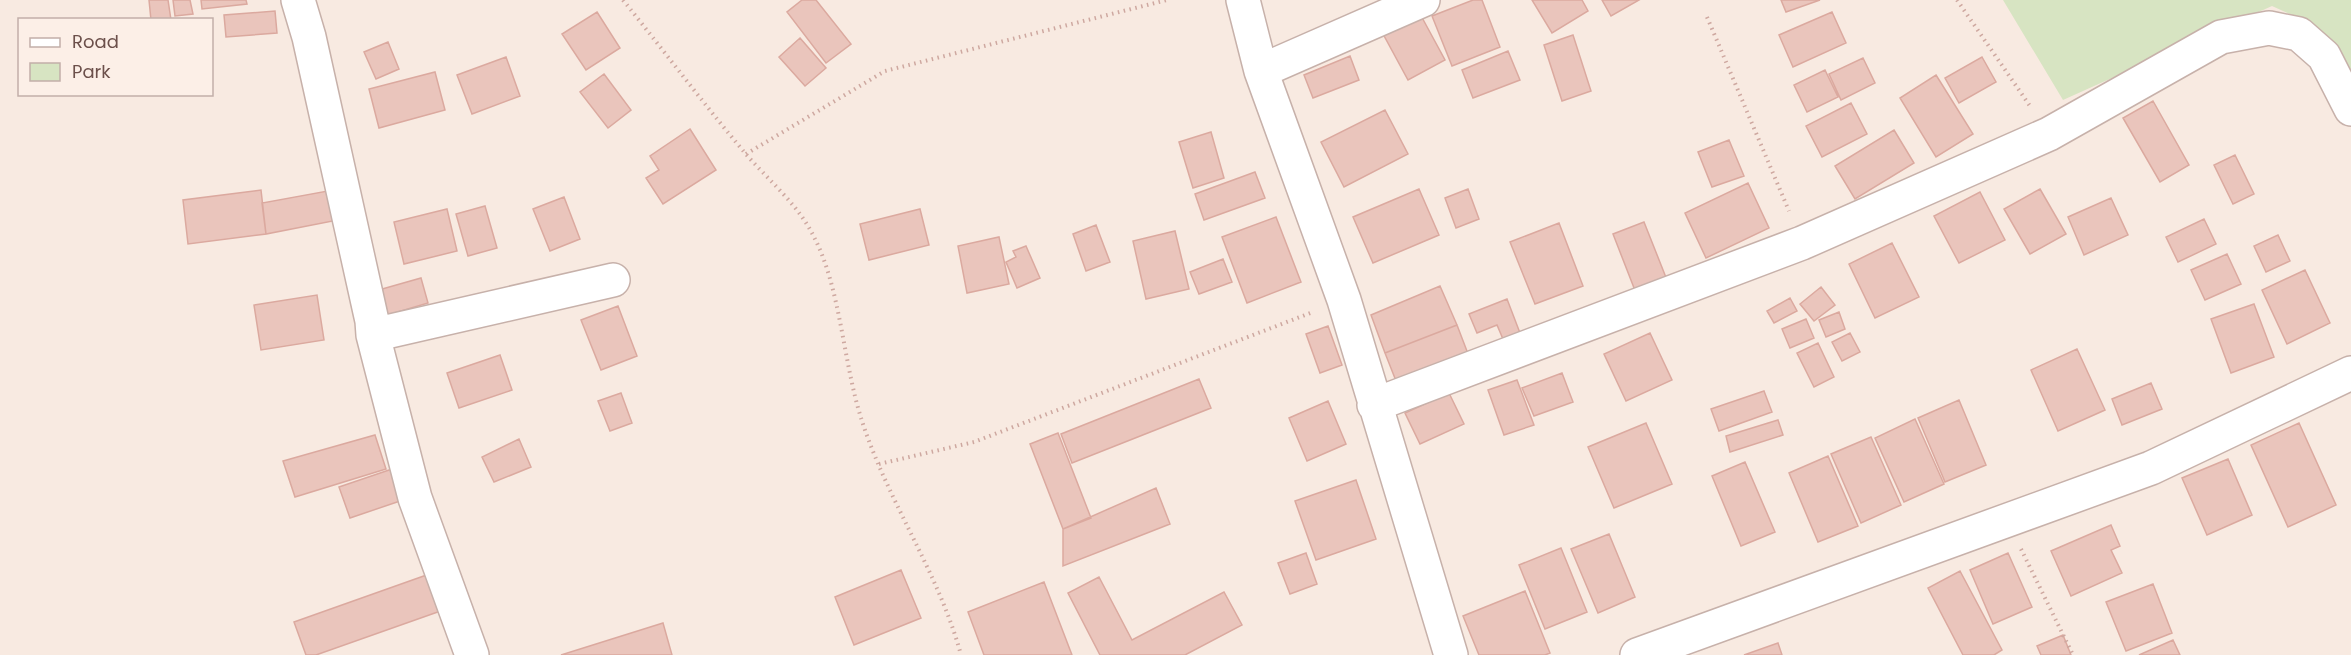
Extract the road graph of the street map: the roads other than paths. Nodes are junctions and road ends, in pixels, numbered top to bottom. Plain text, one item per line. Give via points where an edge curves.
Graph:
1 (298, 0) edge
2 (1243, 0) edge
3 (1423, 0) edge
4 (1261, 70) junction
5 (2351, 109) edge
6 (613, 280) dead end
7 (373, 335) junction
8 (2351, 374) edge
9 (1374, 405) junction
10 (472, 655) edge
11 (1451, 655) edge
12 (1637, 655) edge

1 - 7 street
2 - 4 street
3 - 4 street
4 - 9 street via 1344,300
5 - 9 street via 2324,56 2299,34 2269,28 2221,37 2049,134 1802,243
6 - 7 street
7 - 10 street via 415,498
8 - 12 street via 2151,468
9 - 11 street

